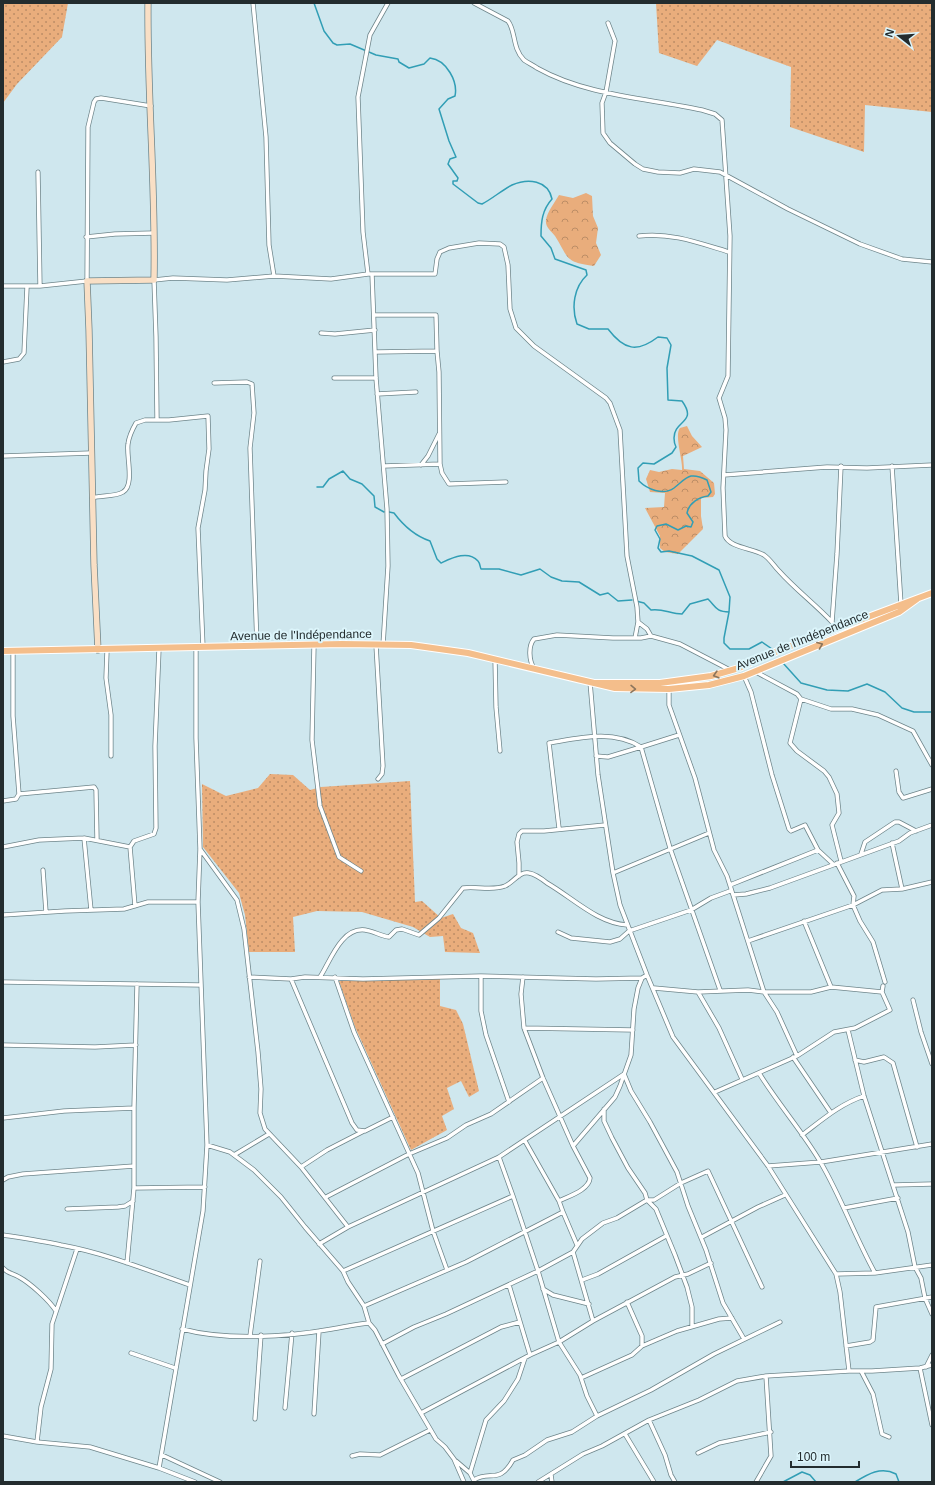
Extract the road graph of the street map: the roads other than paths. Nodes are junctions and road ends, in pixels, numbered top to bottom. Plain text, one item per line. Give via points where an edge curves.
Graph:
1 (148, 3) edge
2 (252, 3) edge
3 (388, 3) edge
4 (474, 3) edge
5 (488, 3) edge
6 (486, 8) junction
7 (608, 23) dead end
8 (606, 92) junction
9 (151, 106) junction
10 (38, 172) dead end
11 (727, 176) junction
12 (154, 233) junction
13 (639, 236) dead end
14 (86, 237) junction
15 (729, 252) junction
16 (932, 262) edge
17 (368, 274) junction
18 (372, 274) junction
19 (274, 276) junction
20 (154, 280) junction
21 (87, 281) junction
22 (3, 286) edge
23 (27, 286) junction
24 (40, 286) junction
25 (374, 315) junction
26 (374, 330) junction
27 (321, 333) dead end
28 (437, 351) junction
29 (376, 352) junction
30 (3, 362) edge
31 (334, 378) dead end
32 (376, 378) junction
33 (214, 383) dead end
34 (416, 392) dead end
35 (377, 394) junction
36 (156, 420) junction
37 (440, 432) junction
38 (91, 453) junction
39 (3, 456) edge
40 (440, 464) junction
41 (421, 465) junction
42 (932, 465) edge
43 (384, 466) junction
44 (841, 466) junction
45 (892, 466) junction
46 (724, 475) junction
47 (506, 482) dead end
48 (92, 498) junction
49 (932, 593) edge
50 (917, 599) junction
51 (901, 604) junction
52 (638, 622) junction
53 (832, 622) junction
54 (836, 629) junction
55 (651, 636) junction
56 (635, 638) junction
57 (314, 645) junction
58 (380, 645) junction
59 (196, 647) junction
60 (203, 647) junction
61 (257, 647) junction
62 (159, 649) junction
63 (98, 650) junction
64 (107, 650) junction
65 (3, 651) edge
66 (13, 651) junction
67 (495, 659) junction
68 (535, 669) junction
69 (731, 670) junction
70 (756, 672) junction
71 (744, 676) junction
72 (593, 683) junction
73 (669, 689) junction
74 (801, 699) junction
75 (679, 735) junction
76 (595, 736) junction
77 (641, 747) junction
78 (500, 751) dead end
79 (111, 756) dead end
80 (596, 756) junction
81 (932, 765) edge
82 (896, 771) dead end
83 (378, 779) dead end
84 (932, 789) edge
85 (19, 794) junction
86 (3, 801) edge
87 (605, 825) junction
88 (932, 825) edge
89 (559, 828) junction
90 (916, 831) junction
91 (709, 833) junction
92 (84, 838) junction
93 (97, 840) junction
94 (892, 842) junction
95 (3, 847) edge
96 (130, 847) junction
97 (670, 848) junction
98 (200, 849) junction
99 (818, 850) junction
100 (861, 854) junction
101 (837, 862) junction
102 (43, 870) dead end
103 (361, 871) dead end
104 (613, 872) junction
105 (519, 876) junction
106 (932, 882) edge
107 (730, 884) junction
108 (902, 889) junction
109 (730, 891) junction
110 (733, 895) junction
111 (198, 902) junction
112 (853, 905) junction
113 (135, 906) junction
114 (91, 910) junction
115 (691, 910) junction
116 (46, 912) junction
117 (3, 915) edge
118 (804, 921) junction
119 (627, 926) junction
120 (629, 931) junction
121 (558, 932) dead end
122 (748, 941) junction
123 (647, 975) junction
124 (481, 976) junction
125 (249, 977) junction
126 (320, 977) junction
127 (335, 977) junction
128 (523, 977) junction
129 (642, 978) junction
130 (291, 979) junction
131 (3, 982) edge
132 (885, 982) dead end
133 (137, 984) junction
134 (201, 985) junction
135 (883, 986) dead end
136 (831, 987) junction
137 (654, 988) junction
138 (720, 990) junction
139 (698, 992) junction
140 (764, 992) junction
141 (882, 992) junction
142 (913, 1000) dead end
143 (524, 1028) junction
144 (633, 1030) junction
145 (848, 1030) junction
146 (3, 1045) edge
147 (136, 1045) junction
148 (795, 1057) junction
149 (855, 1060) junction
150 (932, 1064) edge
151 (759, 1073) junction
152 (624, 1074) junction
153 (543, 1078) junction
154 (742, 1079) junction
155 (715, 1092) junction
156 (864, 1096) junction
157 (509, 1102) junction
158 (134, 1108) junction
159 (604, 1108) junction
160 (831, 1113) junction
161 (561, 1115) junction
162 (393, 1117) junction
163 (3, 1118) edge
164 (365, 1131) junction
165 (269, 1134) junction
166 (802, 1135) junction
167 (525, 1141) junction
168 (932, 1144) edge
169 (207, 1145) junction
170 (573, 1146) junction
171 (917, 1146) junction
172 (881, 1153) junction
173 (409, 1154) junction
174 (234, 1155) junction
175 (499, 1157) junction
176 (821, 1162) junction
177 (134, 1166) junction
178 (768, 1166) junction
179 (301, 1167) junction
180 (3, 1180) edge
181 (681, 1183) junction
182 (932, 1184) edge
183 (894, 1186) junction
184 (205, 1187) junction
185 (134, 1188) junction
186 (423, 1192) junction
187 (786, 1195) junction
188 (513, 1196) junction
189 (326, 1198) junction
190 (898, 1198) junction
191 (647, 1200) junction
192 (133, 1201) junction
193 (559, 1202) junction
194 (844, 1208) junction
195 (67, 1209) dead end
196 (563, 1212) junction
197 (731, 1222) junction
198 (348, 1226) junction
199 (433, 1231) junction
200 (525, 1231) junction
201 (3, 1235) edge
202 (666, 1236) junction
203 (702, 1237) junction
204 (319, 1244) junction
205 (577, 1245) junction
206 (78, 1249) junction
207 (573, 1252) junction
208 (260, 1261) dead end
209 (127, 1262) junction
210 (711, 1263) junction
211 (932, 1265) edge
212 (915, 1267) junction
213 (3, 1268) edge
214 (447, 1270) junction
215 (343, 1271) junction
216 (538, 1271) junction
217 (875, 1273) junction
218 (836, 1274) junction
219 (682, 1275) junction
220 (582, 1280) junction
221 (190, 1285) junction
222 (509, 1285) junction
223 (762, 1287) dead end
224 (543, 1289) junction
225 (932, 1297) edge
226 (925, 1298) junction
227 (628, 1302) junction
228 (589, 1304) junction
229 (364, 1306) junction
230 (56, 1311) junction
231 (932, 1314) edge
232 (732, 1318) junction
233 (593, 1321) junction
234 (520, 1322) junction
235 (780, 1322) dead end
236 (369, 1323) junction
237 (692, 1326) junction
238 (182, 1329) junction
239 (319, 1331) junction
240 (292, 1333) junction
241 (261, 1335) junction
242 (250, 1336) junction
243 (744, 1339) junction
244 (559, 1342) junction
245 (382, 1344) junction
246 (642, 1346) junction
247 (846, 1346) junction
248 (131, 1353) dead end
249 (530, 1355) junction
250 (932, 1355) edge
251 (525, 1358) junction
252 (932, 1365) edge
253 (926, 1367) junction
254 (175, 1368) junction
255 (920, 1368) junction
256 (849, 1371) junction
257 (861, 1371) junction
258 (766, 1376) junction
259 (581, 1378) junction
260 (401, 1379) junction
261 (286, 1408) dead end
262 (422, 1413) junction
263 (314, 1414) dead end
264 (596, 1416) junction
265 (255, 1419) dead end
266 (649, 1420) junction
267 (932, 1425) edge
268 (430, 1430) junction
269 (771, 1432) junction
270 (625, 1434) junction
271 (3, 1436) edge
272 (889, 1437) dead end
273 (37, 1442) junction
274 (698, 1453) dead end
275 (162, 1455) junction
276 (352, 1456) dead end
277 (454, 1459) junction
278 (159, 1468) junction
279 (470, 1473) junction
280 (551, 1475) junction
281 (474, 1481) edge
282 (195, 1482) edge
283 (220, 1482) edge
284 (464, 1482) edge
285 (538, 1482) edge
286 (552, 1482) edge
287 (654, 1482) edge
288 (674, 1482) edge
289 (756, 1482) edge

1 - 9 street
2 - 19 street via 266,137 269,245
3 - 17 street via 370,35 358,97 363,232
4 - 6 street
5 - 6 street
6 - 8 street via 511,25 515,45 524,60 569,83
7 - 8 street via 615,41
8 - 11 street via 691,108 720,117
8 - 11 street via 601,109 603,133 610,143 635,164 643,169 658,172 680,173 706,169
9 - 12 street
9 - 14 street via 101,98 94,102 88,127
10 - 24 street
11 - 15 street
11 - 16 street via 860,244 902,259
12 - 14 street
12 - 20 street
13 - 15 street via 668,235
14 - 21 street
15 - 46 street via 728,376 719,398 726,430
17 - 18 street
17 - 19 street via 331,278
18 - 25 street
18 - 52 street via 435,274 440,252 449,248 495,242 504,247 508,265 510,309 516,328 534,346 606,398 616,418 621,447 627,556
19 - 20 street via 227,280
20 - 21 street
20 - 36 street
21 - 24 street
21 - 38 street
22 - 23 street
23 - 24 street
23 - 30 street via 24,354 19,359
25 - 26 street
25 - 28 street via 436,315
26 - 27 street
26 - 29 street
28 - 29 street
28 - 37 street
29 - 32 street
31 - 32 street
32 - 35 street
33 - 61 street via 252,384 254,413 250,456
34 - 35 street
35 - 43 street
36 - 48 street via 145,420 136,424 130,434 127,445 130,480 127,489 122,493
36 - 60 street via 208,416 206,490 198,528
37 - 40 street
37 - 41 street
38 - 39 street
38 - 48 street
40 - 41 street
40 - 47 street via 449,484
41 - 43 street
42 - 45 street
43 - 58 street via 388,566
44 - 45 street
44 - 46 street
44 - 53 street
45 - 51 street
46 - 53 street via 724,536 727,542 753,550 768,559
48 - 63 street
49 - 50 main road, Avenue de l'Indépendance
50 - 51 main road, Avenue de l'Indépendance
70 -> 50 main road, Avenue de l'Indépendance via 899,612
51 - 54 main road, Avenue de l'Indépendance
52 - 55 street
52 - 56 street
53 - 54 street
54 - 69 main road, Avenue de l'Indépendance
55 - 56 street
55 - 69 street via 680,644
56 - 68 street via 557,635 534,639 530,648 531,663
57 - 58 main road, Avenue de l'Indépendance
57 - 61 main road, Avenue de l'Indépendance
57 - 103 street via 312,740 320,806 339,857
58 - 67 main road, Avenue de l'Indépendance via 445,649
58 - 83 street via 383,766
59 - 60 main road, Avenue de l'Indépendance
59 - 62 main road, Avenue de l'Indépendance
59 - 98 street
60 - 61 main road, Avenue de l'Indépendance
62 - 64 main road, Avenue de l'Indépendance
62 - 96 street via 155,746 156,828 154,834 134,841
63 - 64 main road, Avenue de l'Indépendance
63 - 66 main road, Avenue de l'Indépendance
64 - 79 street via 106,678 111,715
65 - 66 main road, Avenue de l'Indépendance
66 - 85 street via 13,716
67 - 68 main road, Avenue de l'Indépendance
67 - 78 street
68 - 72 main road, Avenue de l'Indépendance
69 -> 72 main road, Avenue de l'Indépendance via 675,682
70 - 71 main road, Avenue de l'Indépendance
70 - 74 street
71 - 73 main road, Avenue de l'Indépendance
71 - 99 street via 753,699 788,829 791,831 805,826
72 -> 73 main road, Avenue de l'Indépendance via 615,688
72 - 76 street
73 - 75 street via 669,705
74 - 81 street via 831,708 873,714 913,730
74 - 101 street via 790,743 824,771 835,789 839,813 832,825
75 - 77 street
75 - 91 street via 695,778
76 - 77 street via 621,738
76 - 80 street
76 - 89 street via 549,743
77 - 80 street via 608,757
77 - 97 street
80 - 87 street
82 - 84 street via 903,798
85 - 86 street via 16,799
85 - 93 street via 94,787
87 - 89 street
87 - 104 street
88 - 90 street
89 - 105 street via 522,831 519,834
90 - 94 street
90 - 100 street via 895,822 865,842
91 - 97 street
91 - 107 street
92 - 93 street
92 - 95 street via 39,840
92 - 114 street
93 - 96 street
94 - 100 street
94 - 108 street
96 - 113 street
97 - 104 street
97 - 115 street
98 - 111 street
98 - 125 street via 237,900 244,929
99 - 101 street
99 - 107 street
100 - 101 street
101 - 110 street via 770,888
101 - 112 street via 854,896
102 - 116 street
104 - 119 street
105 - 119 street via 527,872 533,874 606,920
105 - 126 street via 500,888 463,888 439,918 419,935 402,929 396,930 389,937 366,930 356,930 337,948
106 - 108 street
107 - 109 street
108 - 112 street via 882,890
109 - 110 street
109 - 115 street via 711,898
110 - 122 street
111 - 113 street via 148,902
111 - 134 street
112 - 118 street
112 - 132 street via 873,942
113 - 114 street
114 - 116 street
115 - 120 street
115 - 138 street
116 - 117 street
118 - 122 street
118 - 136 street
119 - 120 street
120 - 121 street via 620,939 610,942 571,938
120 - 123 street
122 - 140 street
123 - 129 street
123 - 137 street
124 - 127 street via 363,979
124 - 128 street
124 - 157 street via 481,1011 486,1035
125 - 130 street
125 - 165 street via 261,1089 260,1113
126 - 127 street
126 - 130 street
127 - 162 street via 354,1032
128 - 129 street
128 - 143 street via 521,994
129 - 144 street via 634,1009
130 - 164 street via 352,1123 357,1130
131 - 133 street
133 - 134 street
133 - 147 street
134 - 169 street
135 - 141 street
136 - 140 street via 811,992
136 - 141 street
137 - 139 street
137 - 155 street via 673,1037
138 - 139 street
138 - 140 street
139 - 154 street via 717,1022
140 - 148 street via 777,1012
141 - 145 street via 890,1010
142 - 150 street
143 - 144 street
143 - 153 street
144 - 152 street via 631,1055
145 - 148 street via 834,1032
145 - 149 street
146 - 147 street
147 - 158 street
148 - 151 street
148 - 160 street
149 - 156 street
149 - 171 street via 864,1062 884,1057 892,1063
151 - 154 street
151 - 166 street
152 - 159 street via 615,1097
152 - 161 street
152 - 181 street
153 - 157 street
153 - 161 street
154 - 155 street
155 - 178 street
156 - 160 street
156 - 172 street
157 - 173 street via 447,1138
158 - 163 street via 64,1111
158 - 177 street
159 - 170 street
159 - 191 street via 604,1121
160 - 166 street
161 - 167 street
161 - 170 street
162 - 164 street
162 - 173 street
164 - 179 street
165 - 174 street
165 - 179 street
166 - 176 street
167 - 175 street
167 - 193 street
168 - 171 street
169 - 174 street via 224,1149
169 - 184 street
170 - 193 street via 590,1182
171 - 172 street
172 - 176 street
172 - 183 street
173 - 186 street
173 - 189 street
174 - 204 street via 271,1186
175 - 186 street
175 - 188 street
176 - 178 street
176 - 194 street
177 - 180 street via 23,1174
177 - 185 street
178 - 187 street
179 - 189 street
181 - 191 street via 654,1200
181 - 197 street via 708,1171
181 - 203 street
182 - 183 street
183 - 190 street
184 - 185 street
184 - 221 street
185 - 192 street
186 - 198 street
186 - 199 street
187 - 197 street
187 - 218 street
188 - 199 street
188 - 200 street
189 - 198 street
190 - 194 street
190 - 212 street
191 - 202 street via 656,1209
191 - 205 street via 617,1218 603,1223
192 - 195 street via 118,1207
192 - 209 street
193 - 196 street
194 - 217 street via 859,1245
196 - 200 street
196 - 205 street
197 - 203 street
197 - 223 street
198 - 204 street
199 - 214 street
199 - 215 street
200 - 214 street
200 - 216 street
201 - 206 street
202 - 219 street
202 - 220 street via 598,1274
203 - 210 street
204 - 215 street
205 - 207 street
206 - 209 street
206 - 230 street
207 - 216 street
207 - 220 street
208 - 242 street
209 - 221 street
210 - 219 street
210 - 232 street via 723,1303
211 - 212 street
212 - 217 street
212 - 226 street via 921,1278
213 - 230 street via 49,1300
214 - 229 street
215 - 229 street
216 - 222 street
216 - 224 street
217 - 218 street
218 - 247 street
219 - 227 street
219 - 237 street via 692,1308
220 - 228 street
221 - 238 street
222 - 234 street
222 - 245 street
224 - 228 street via 553,1295
224 - 244 street
225 - 226 street
226 - 231 street
226 - 247 street via 876,1307 873,1340
227 - 233 street
227 - 246 street via 642,1336
228 - 233 street
229 - 236 street
230 - 273 street via 51,1336 52,1369 41,1407
232 - 237 street
232 - 243 street
233 - 244 street
234 - 249 street
234 - 260 street via 501,1327
235 - 243 street
236 - 239 street
236 - 245 street
237 - 246 street
238 - 242 street via 205,1335
238 - 254 street
239 - 240 street
239 - 263 street
240 - 241 street
240 - 261 street
241 - 242 street
241 - 265 street
243 - 264 street via 652,1390
244 - 249 street
244 - 259 street
245 - 260 street
246 - 259 street via 632,1355
247 - 256 street
248 - 254 street
249 - 251 street
250 - 253 street
251 - 262 street
251 - 279 street via 518,1379 504,1401 486,1420
252 - 253 street
253 - 255 street
254 - 275 street
255 - 257 street
255 - 267 street
256 - 257 street
256 - 258 street
257 - 272 street via 874,1394 881,1431 884,1436
258 - 266 street via 737,1381
258 - 269 street
259 - 264 street
260 - 262 street
262 - 268 street
264 - 281 street via 572,1432 547,1440 513,1460 501,1475
266 - 270 street
266 - 288 street
268 - 276 street via 380,1455
268 - 277 street
269 - 274 street via 719,1443
269 - 289 street via 771,1456
270 - 280 street via 584,1454
270 - 287 street
271 - 273 street
273 - 278 street via 90,1447
275 - 278 street
275 - 283 street
277 - 279 street
277 - 284 street
278 - 282 street
279 - 281 street
280 - 285 street
280 - 286 street

